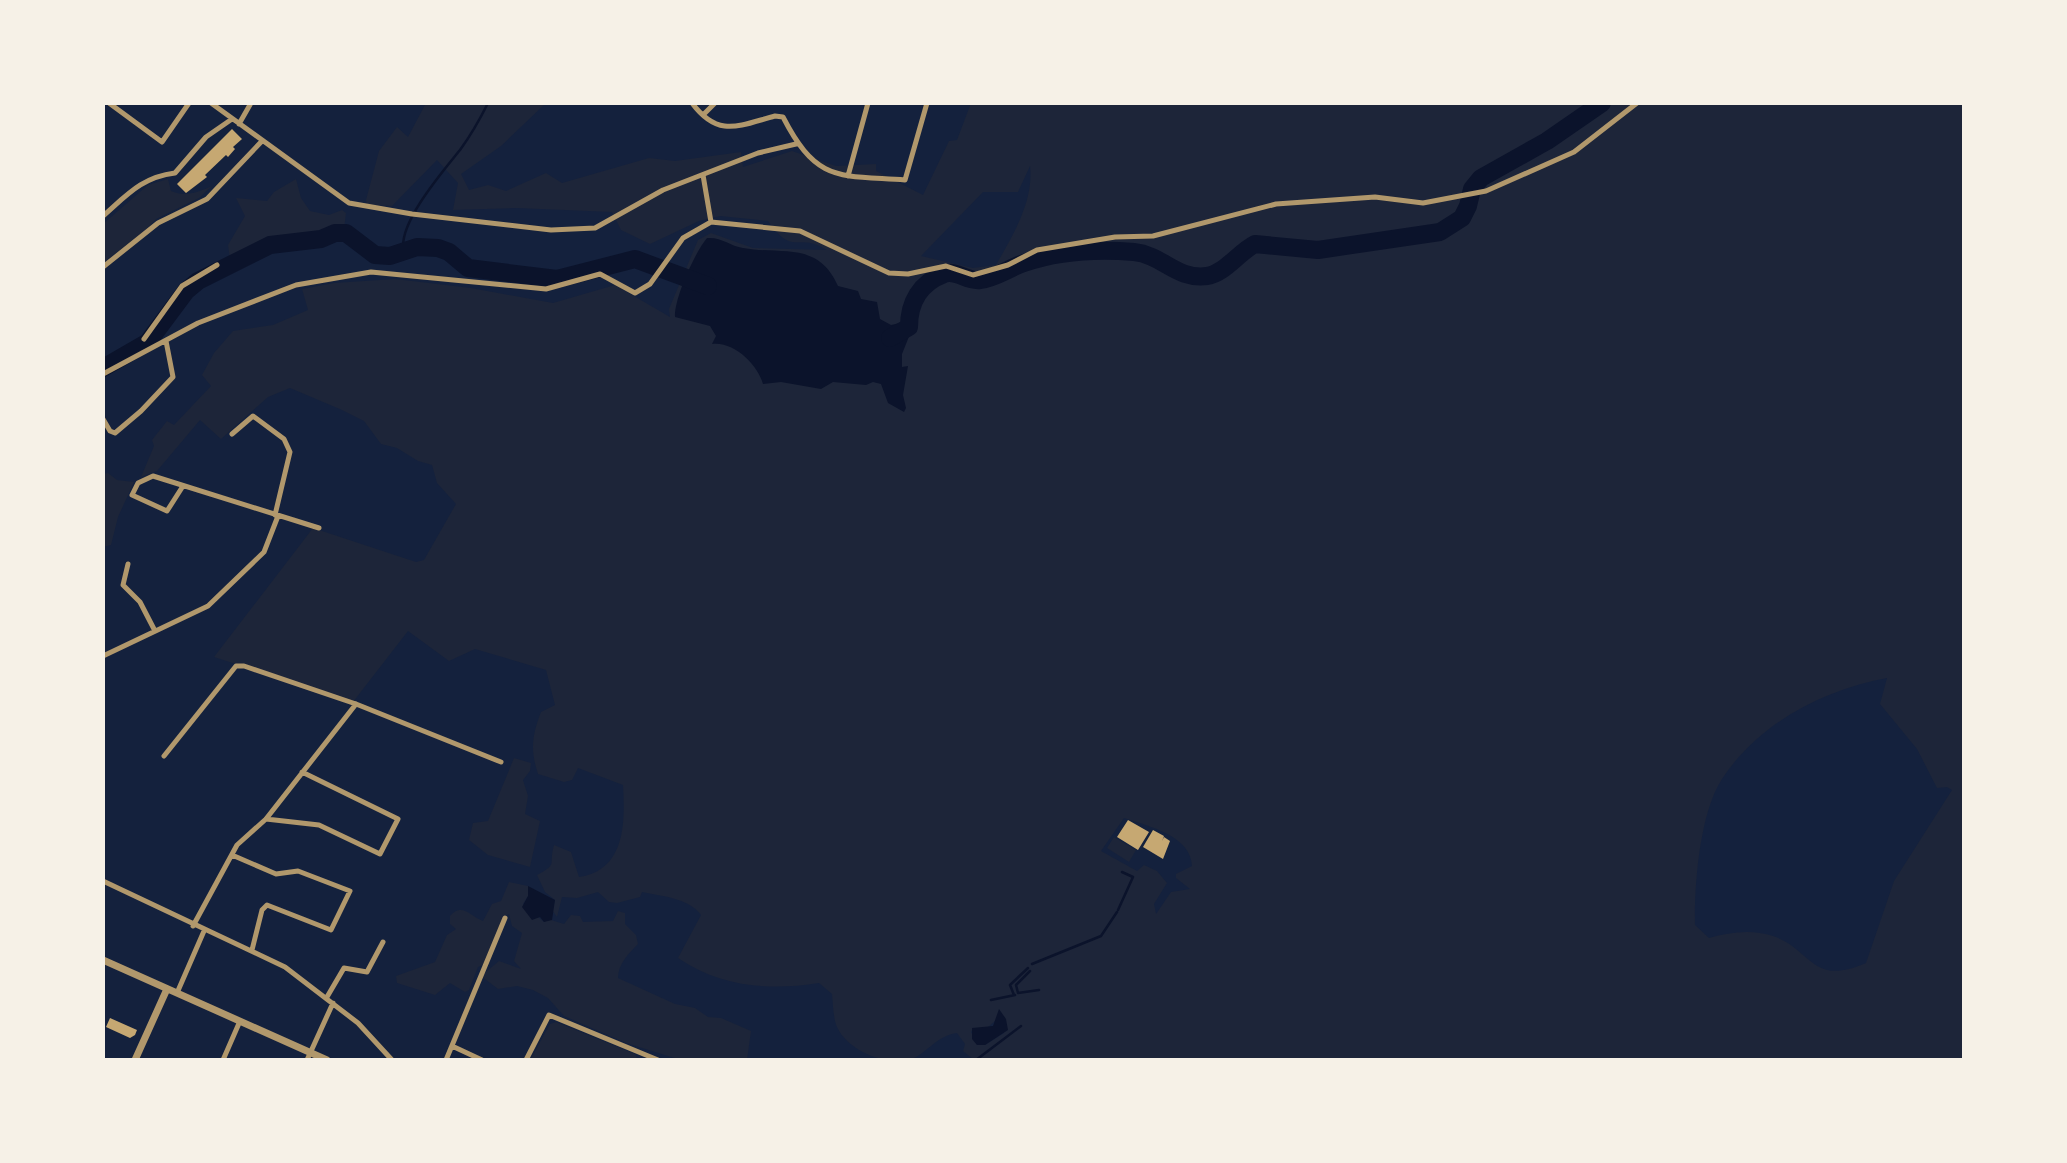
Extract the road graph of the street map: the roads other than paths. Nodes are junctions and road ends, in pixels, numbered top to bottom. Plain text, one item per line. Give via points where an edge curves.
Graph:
1 (109, 103) edge
2 (189, 103) edge
3 (211, 103) edge
4 (251, 103) edge
5 (692, 103) edge
6 (715, 103) edge
7 (867, 103) edge
8 (927, 103) edge
9 (1637, 103) edge
10 (704, 114) junction
11 (232, 119) junction
12 (239, 124) junction
13 (262, 141) junction
14 (796, 144) junction
15 (703, 175) junction
16 (848, 176) junction
17 (103, 216) edge
18 (711, 222) junction
19 (217, 265) dead end
20 (103, 267) edge
21 (166, 341) junction
22 (143, 351) junction
23 (123, 354) dead end
24 (127, 362) junction
25 (104, 372) edge
26 (103, 419) edge
27 (232, 434) dead end
28 (183, 486) junction
29 (276, 515) junction
30 (319, 528) dead end
31 (128, 564) dead end
32 (155, 631) junction
33 (103, 656) edge
34 (356, 704) junction
35 (164, 756) dead end
36 (501, 762) dead end
37 (302, 772) junction
38 (266, 819) junction
39 (232, 855) junction
40 (103, 881) edge
41 (505, 918) dead end
42 (193, 926) junction
43 (204, 931) junction
44 (383, 942) dead end
45 (252, 950) junction
46 (103, 960) edge
47 (167, 989) junction
48 (177, 993) junction
49 (327, 997) junction
50 (333, 1003) junction
51 (240, 1021) junction
52 (452, 1046) junction
53 (643, 1053) junction
54 (309, 1056) edge
55 (480, 1059) edge
56 (135, 1060) edge
57 (223, 1060) edge
58 (327, 1060) edge
59 (392, 1060) edge
60 (446, 1060) edge
61 (526, 1060) edge
62 (640, 1060) edge
63 (658, 1060) edge

1 - 2 street via 162,142
3 - 11 street
4 - 12 street
5 - 10 street
6 - 10 street
7 - 16 street
8 - 16 street via 905,180
9 - 18 street via 1574,152 1486,191 1423,203 1375,197 1276,204 1153,236 1115,237 1037,250 1008,265 972,275 946,266 890,274 800,231
10 - 14 street via 722,127 783,117
11 - 12 street
11 - 17 street via 206,137 174,173 153,176
12 - 13 street
13 - 15 street via 349,203 551,229 595,228 663,190
13 - 20 street via 207,199 158,223
14 - 15 street
14 - 16 street via 822,170
15 - 18 street
18 - 21 street via 683,238 650,284 635,293 600,274 546,289 371,272 296,285 209,318
19 - 22 street via 182,286 144,340
21 - 22 street
21 - 26 street via 173,377 115,433
22 - 24 street
23 - 24 street
24 - 25 street
27 - 29 street via 253,416 284,439 290,452
28 - 28 street via 167,511 132,495 138,483 153,476
28 - 29 street
29 - 30 street
29 - 32 street via 264,552 230,586 208,606
31 - 32 street via 123,585 140,602
32 - 33 street
34 - 35 street via 236,666
34 - 36 street
34 - 37 street
37 - 38 street
37 - 38 street via 398,819 380,854 319,825
38 - 39 street
39 - 42 street
39 - 45 street via 276,874 298,871 350,891 331,930 267,905
40 - 42 street
41 - 52 street
42 - 43 street
43 - 45 street
43 - 48 street
44 - 49 street via 367,972 344,968
45 - 49 street
46 - 47 street
47 - 48 street
47 - 56 street
48 - 51 street
49 - 50 street
50 - 54 street
50 - 59 street
51 - 54 street
51 - 57 street
52 - 55 street
52 - 60 street
53 - 61 street via 549,1015
53 - 62 street
53 - 63 street
54 - 58 street

